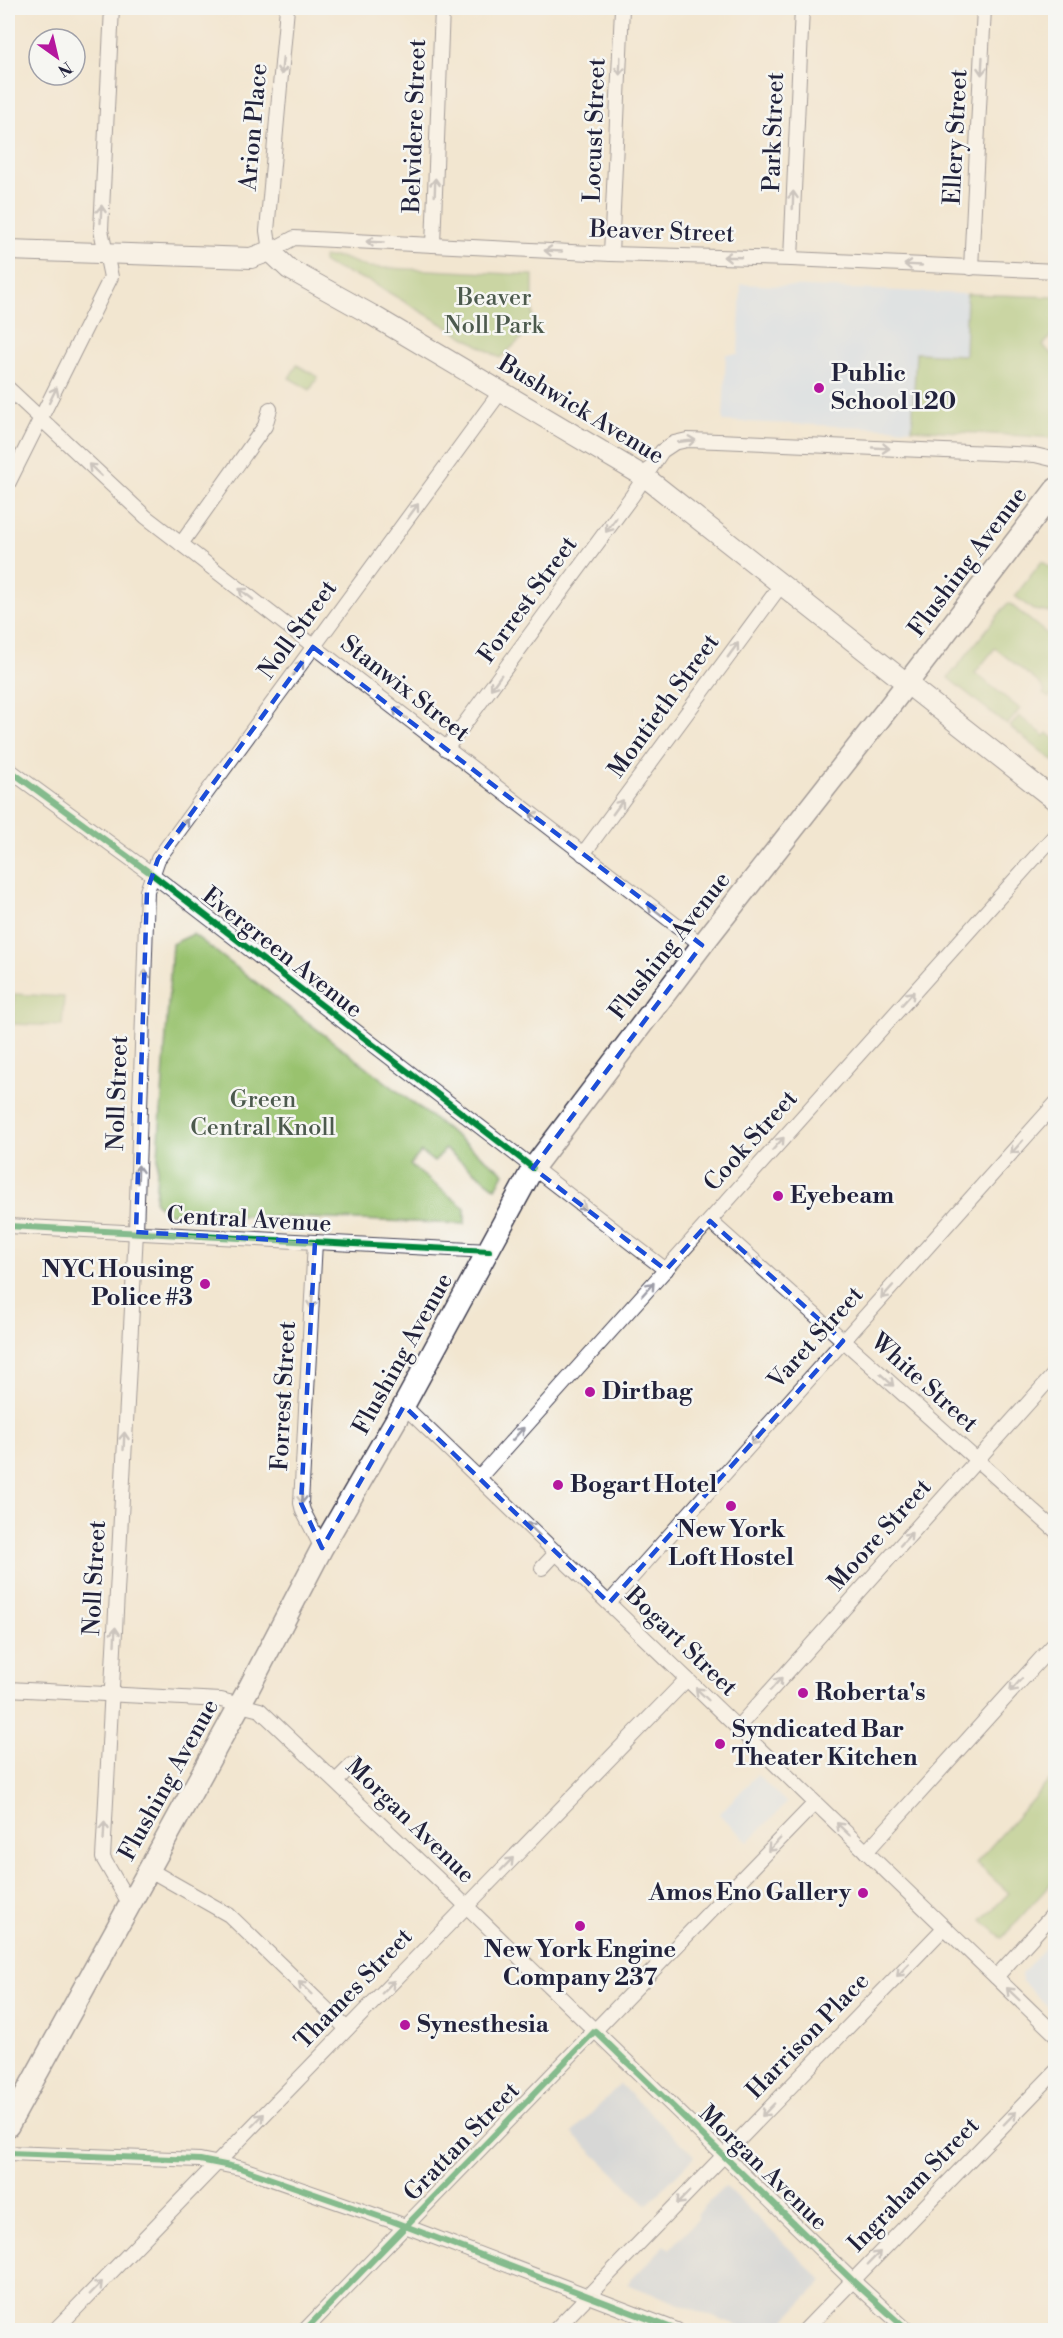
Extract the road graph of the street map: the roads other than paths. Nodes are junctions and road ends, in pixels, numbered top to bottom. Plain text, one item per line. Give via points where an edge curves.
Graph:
1 (112, 8) edge
2 (287, 8) edge
3 (442, 8) edge
4 (622, 8) edge
5 (802, 8) edge
6 (984, 8) edge
7 (433, 245) junction
8 (8, 250) edge
9 (270, 250) junction
10 (106, 254) junction
11 (611, 254) junction
12 (791, 259) junction
13 (971, 268) junction
14 (1056, 271) edge
15 (8, 388) edge
16 (501, 390) junction
17 (270, 409) dead end
18 (41, 419) junction
19 (1056, 460) edge
20 (645, 477) junction
21 (8, 484) edge
22 (1056, 489) edge
23 (181, 544) junction
24 (781, 585) junction
25 (313, 647) junction
26 (907, 684) junction
27 (446, 750) junction
28 (8, 769) edge
29 (1056, 801) edge
30 (1056, 834) edge
31 (583, 854) junction
32 (153, 875) junction
33 (702, 945) junction
34 (1056, 1103) edge
35 (533, 1168) junction
36 (710, 1221) junction
37 (8, 1226) edge
38 (136, 1232) junction
39 (315, 1242) junction
40 (489, 1251) junction
41 (666, 1270) junction
42 (843, 1341) junction
43 (1056, 1372) edge
44 (404, 1406) junction
45 (976, 1460) junction
46 (479, 1478) junction
47 (1056, 1531) edge
48 (322, 1548) junction
49 (557, 1552) junction
50 (542, 1568) dead end
51 (609, 1603) junction
52 (1056, 1642) edge
53 (687, 1679) junction
54 (8, 1689) edge
55 (112, 1694) junction
56 (239, 1705) junction
57 (737, 1728) junction
58 (352, 1765) dead end
59 (336, 1781) junction
60 (815, 1803) junction
61 (866, 1852) junction
62 (148, 1869) junction
63 (129, 1903) junction
64 (466, 1906) junction
65 (1056, 1911) edge
66 (944, 1928) junction
67 (996, 1977) junction
68 (347, 2029) junction
69 (595, 2031) junction
70 (1056, 2035) edge
71 (1056, 2071) edge
72 (8, 2126) edge
73 (8, 2153) edge
74 (724, 2156) junction
75 (218, 2162) junction
76 (406, 2226) junction
77 (852, 2280) junction
78 (587, 2296) junction
79 (55, 2331) edge
80 (305, 2331) edge
81 (555, 2331) edge
82 (677, 2331) edge
83 (805, 2331) edge
84 (907, 2331) edge

10 -> 1 street via 100,230
2 -> 9 street, Arion Place via 267,231
7 -> 3 street, Belvidere Street
4 -> 11 street, Locust Street
12 -> 5 street, Park Street
6 -> 13 street, Ellery Street
7 -> 9 street, Beaver Street via 294,238
11 -> 7 street, Beaver Street
8 - 10 main road
9 - 10 main road via 251,258
9 - 16 main road, Bushwick Avenue via 289,268
18 -> 10 street via 111,278
12 -> 11 street, Beaver Street
13 -> 12 street, Beaver Street
13 - 14 street, Beaver Street
15 - 18 street, Stanwix Street
16 - 20 main road, Bushwick Avenue
25 -> 16 street, Noll Street
17 - 23 street via 265,426
18 - 21 street
23 -> 18 street, Stanwix Street via 146,517
20 -> 19 street, Forrest Street via 663,451 687,440 1035,455
20 - 24 main road, Bushwick Avenue
20 -> 27 street, Forrest Street
22 - 26 main road, Flushing Avenue
25 -> 23 street, Stanwix Street
24 - 26 main road, Bushwick Avenue
31 -> 24 street, Montieth Street
27 -> 25 street, Stanwix Street
32 -> 25 street, Noll Street via 158,859
26 - 29 main road, Bushwick Avenue
26 - 33 main road, Flushing Avenue
31 -> 27 street, Stanwix Street
28 - 32 street, Evergreen Avenue
36 -> 30 street, Cook Street
33 -> 31 street, Stanwix Street
32 - 35 street, Evergreen Avenue
38 -> 32 street, Noll Street via 147,891
33 - 35 main road, Flushing Avenue
34 -> 42 street, Varet Street
35 - 40 main road, Flushing Avenue
35 -> 41 street, Evergreen Avenue
36 - 41 street, Cook Street
36 -> 42 street, White Street
37 - 38 street, Central Avenue
38 - 39 street, Central Avenue
55 -> 38 street, Noll Street
39 - 40 street, Central Avenue
39 -> 48 street, Forrest Street via 301,1503
40 - 44 main road, Flushing Avenue
46 -> 41 street, Cook Street
42 -> 45 street, White Street
42 -> 51 street, Varet Street
43 - 45 street, Moore Street
44 - 46 street, Bogart Street
44 - 48 main road, Flushing Avenue
45 - 47 street, White Street
57 -> 45 street, Moore Street
49 -> 46 street, Bogart Street
48 - 56 main road, Flushing Avenue
49 - 50 street
49 - 51 street, Bogart Street
51 - 53 street, Bogart Street
52 -> 61 street
57 -> 53 street, Bogart Street
64 -> 53 street, Thames Street
54 - 55 street, Morgan Avenue
55 - 56 street, Morgan Avenue via 221,1700
63 -> 55 street, Noll Street via 103,1858
56 - 59 street, Morgan Avenue via 260,1710
56 - 62 main road, Flushing Avenue
57 - 60 street, Bogart Street
58 - 59 street
59 - 64 street, Morgan Avenue
61 -> 60 street, Bogart Street
60 -> 69 street, Grattan Street
61 - 66 street, Bogart Street
62 - 63 main road, Flushing Avenue
68 -> 62 street via 229,1915
63 - 72 main road, Flushing Avenue
68 -> 64 street, Thames Street
64 - 69 street, Morgan Avenue
65 - 67 street
66 - 67 street, Bogart Street
66 -> 74 street, Harrison Place
70 -> 67 street, Bogart Street
75 -> 68 street, Thames Street
69 - 74 street, Morgan Avenue
69 - 76 street, Grattan Street
77 -> 71 street, Ingraham Street
73 - 75 street
74 - 77 street, Morgan Avenue
74 -> 78 street, Harrison Place
75 - 76 street
79 -> 75 street, Thames Street
76 - 78 street
76 - 80 street, Grattan Street
77 - 83 street, Ingraham Street
77 - 84 street, Morgan Avenue
78 - 81 street, Harrison Place
78 - 82 street

